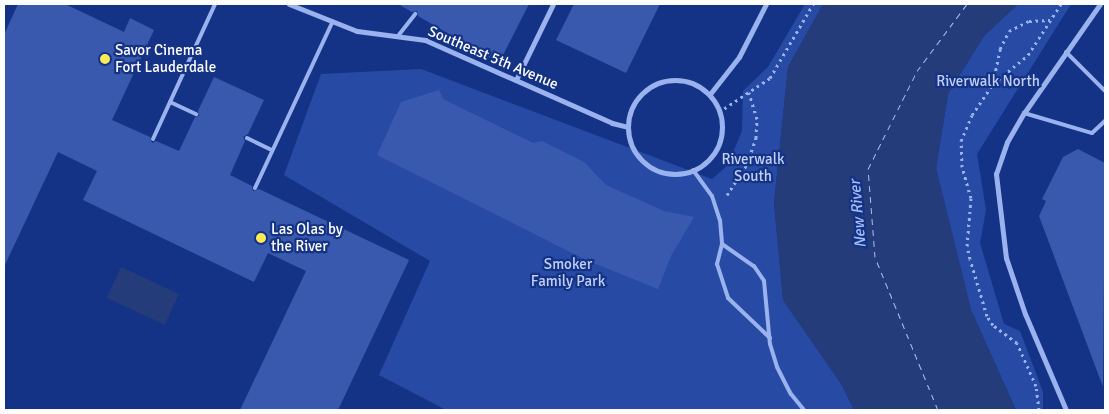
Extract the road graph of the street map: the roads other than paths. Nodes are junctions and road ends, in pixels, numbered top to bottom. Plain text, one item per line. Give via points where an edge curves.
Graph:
1 (215, 4) edge
2 (289, 4) edge
3 (553, 4) edge
4 (766, 4) edge
5 (1100, 4) edge
6 (415, 14) dead end
7 (333, 21) junction
8 (398, 36) junction
9 (1066, 52) junction
10 (516, 80) junction
11 (1105, 91) edge
12 (710, 94) junction
13 (170, 102) junction
14 (1024, 113) junction
15 (196, 114) dead end
16 (1105, 121) edge
17 (628, 127) junction
18 (247, 138) dead end
19 (153, 139) dead end
20 (272, 150) junction
21 (693, 170) junction
22 (255, 188) dead end
23 (722, 244) junction
24 (770, 338) junction
25 (804, 410) edge
26 (1066, 410) edge

1 - 13 lane
2 - 7 street, Southeast 5th Avenue
3 - 10 street
4 - 12 street via 739,57
5 - 9 street
6 - 8 lane
7 - 8 street, Southeast 5th Avenue via 357,31
7 - 20 lane
8 - 10 street, Southeast 5th Avenue via 425,40
9 - 11 lane
9 - 14 street
10 - 17 street, Southeast 5th Avenue via 612,123
12 - 17 street via 683,80 666,80 651,86 638,97 630,111
12 - 21 street via 719,112 721,136 707,162
13 - 15 lane
13 - 19 lane
14 - 16 lane via 1092,133
14 - 26 street via 1007,142 996,174 999,221 1006,258 1025,314
17 - 21 street via 631,143 651,168 665,173
18 - 20 lane
20 - 22 lane
21 - 23 lane via 716,206
23 - 24 lane via 754,266 764,280
23 - 24 lane via 717,264 728,298
24 - 25 lane via 777,367 791,394

